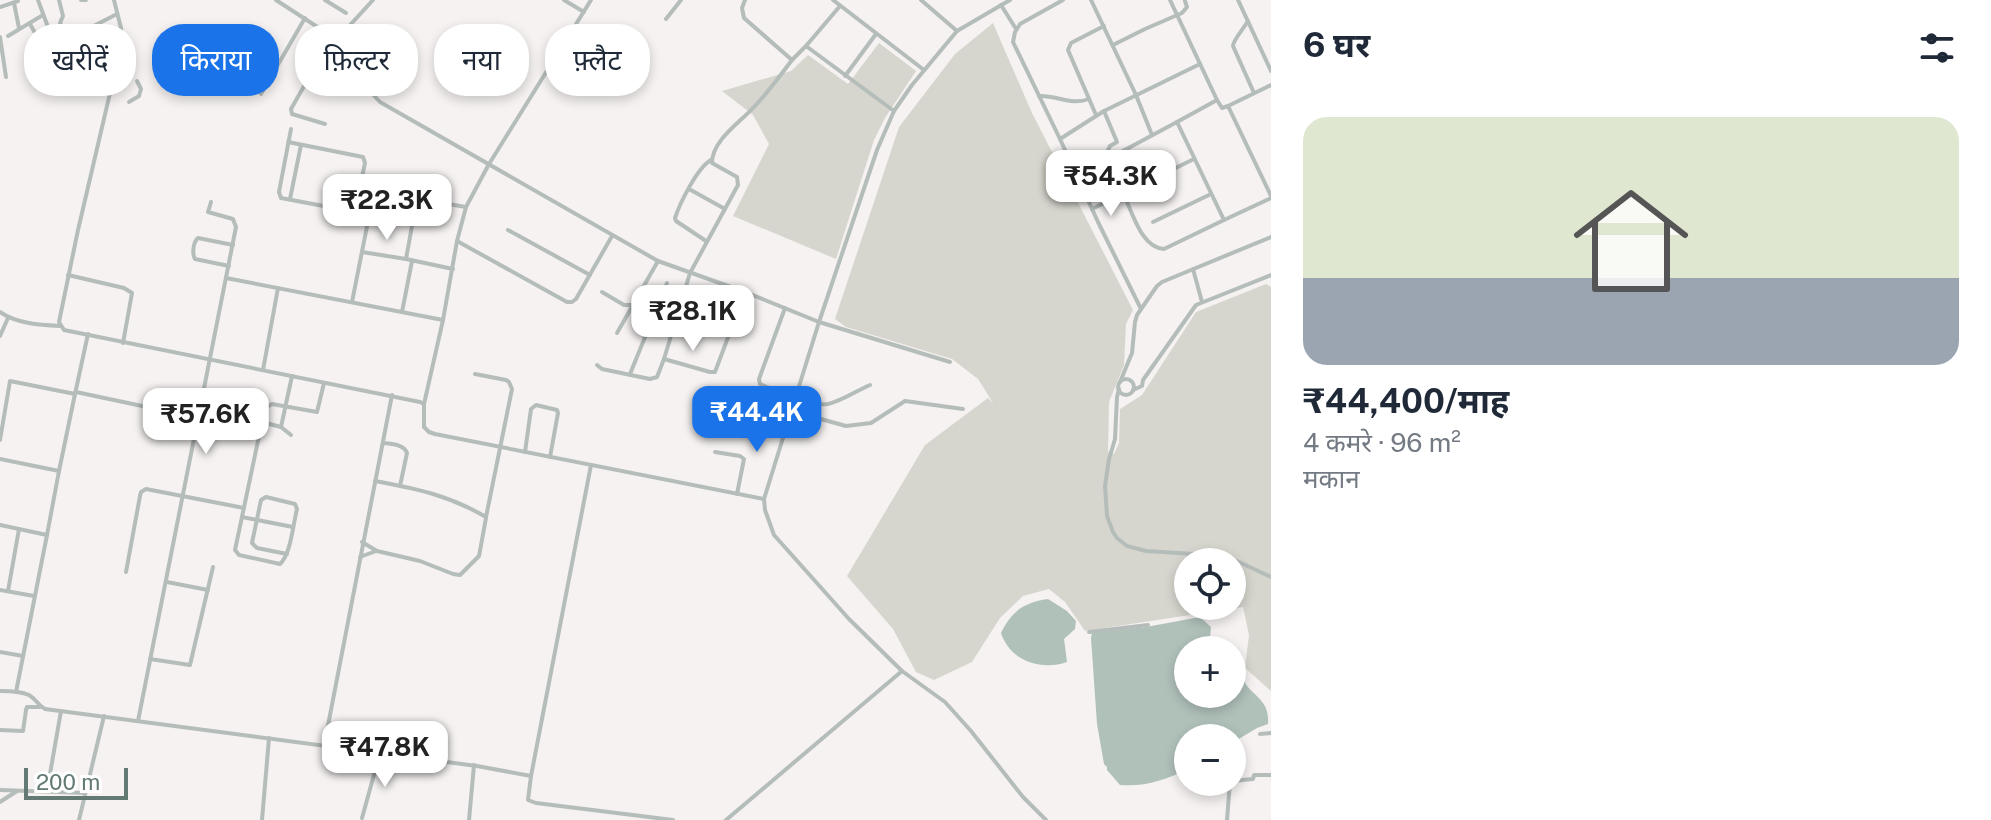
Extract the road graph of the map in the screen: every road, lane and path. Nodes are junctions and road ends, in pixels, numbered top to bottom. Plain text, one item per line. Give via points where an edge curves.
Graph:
1 (38, 0) edge
2 (59, 0) edge
3 (114, 0) edge
4 (276, 0) edge
5 (325, 0) edge
6 (373, 0) edge
7 (564, 0) edge
8 (591, 0) edge
9 (681, 0) edge
10 (745, 0) edge
11 (833, 0) edge
12 (921, 0) edge
13 (1010, 0) edge
14 (1063, 0) edge
15 (1091, 0) edge
16 (1170, 0) edge
17 (1238, 0) edge
18 (18, 1) edge
19 (1185, 1) edge
20 (1001, 5) junction
21 (840, 6) junction
22 (0, 7) edge
23 (584, 12) junction
24 (346, 13) dead end
25 (117, 14) junction
26 (43, 15) junction
27 (1177, 15) junction
28 (305, 18) junction
29 (666, 19) dead end
30 (1248, 21) junction
31 (30, 24) edge
32 (46, 24) edge
33 (60, 24) edge
34 (98, 24) edge
35 (315, 24) edge
36 (350, 24) edge
37 (24, 26) edge
38 (1104, 26) junction
39 (20, 28) junction
40 (1016, 29) junction
41 (957, 31) junction
42 (876, 34) junction
43 (8, 36) dead end
44 (0, 37) edge
45 (1113, 45) junction
46 (806, 46) junction
47 (792, 60) junction
48 (279, 63) edge
49 (2, 64) edge
50 (1200, 64) junction
51 (924, 70) junction
52 (1271, 71) edge
53 (845, 76) junction
54 (6, 77) dead end
55 (137, 81) dead end
56 (1271, 85) edge
57 (1254, 93) junction
58 (1136, 95) junction
59 (299, 96) edge
60 (374, 96) edge
61 (1039, 96) junction
62 (1089, 99) junction
63 (1217, 100) junction
64 (129, 102) dead end
65 (1228, 106) junction
66 (894, 111) junction
67 (1104, 111) junction
68 (1096, 115) junction
69 (1177, 122) junction
70 (325, 124) dead end
71 (291, 129) dead end
72 (1152, 135) junction
73 (1060, 139) junction
74 (288, 142) junction
75 (1117, 142) junction
76 (301, 145) junction
77 (1121, 152) junction
78 (1106, 154) dead end
79 (1194, 159) junction
80 (711, 160) junction
81 (489, 164) junction
82 (1136, 187) junction
83 (360, 188) junction
84 (689, 189) junction
85 (374, 191) junction
86 (1123, 193) junction
87 (1211, 194) junction
88 (1271, 197) edge
89 (413, 198) junction
90 (290, 199) junction
91 (211, 202) dead end
92 (466, 207) junction
93 (725, 209) junction
94 (1092, 209) junction
95 (1224, 220) junction
96 (1153, 222) dead end
97 (508, 230) dead end
98 (612, 236) junction
99 (1271, 238) edge
100 (457, 241) junction
101 (706, 241) junction
102 (233, 245) junction
103 (362, 252) junction
104 (409, 260) junction
105 (658, 261) junction
106 (229, 266) junction
107 (453, 269) junction
108 (1193, 269) junction
109 (690, 273) junction
110 (68, 275) junction
111 (590, 275) junction
112 (1271, 275) edge
113 (226, 278) junction
114 (667, 283) dead end
115 (278, 288) junction
116 (602, 292) dead end
117 (745, 292) junction
118 (352, 302) junction
119 (1202, 302) junction
120 (633, 305) junction
121 (785, 308) junction
122 (1141, 309) junction
123 (0, 312) edge
124 (402, 312) junction
125 (8, 318) junction
126 (443, 320) junction
127 (819, 322) junction
128 (61, 326) junction
129 (617, 333) dead end
130 (88, 334) junction
131 (0, 336) edge
132 (123, 343) junction
133 (664, 359) junction
134 (210, 360) junction
135 (950, 362) dead end
136 (597, 365) dead end
137 (1126, 369) junction
138 (263, 370) junction
139 (475, 374) dead end
140 (630, 374) junction
141 (292, 376) junction
142 (1143, 380) junction
143 (1130, 381) junction
144 (1120, 382) junction
145 (324, 383) junction
146 (870, 385) dead end
147 (1119, 389) junction
148 (776, 390) junction
149 (1133, 390) junction
150 (76, 393) junction
151 (392, 395) junction
152 (1126, 395) junction
153 (746, 398) dead end
154 (796, 398) junction
155 (1117, 402) junction
156 (424, 404) junction
157 (286, 407) junction
158 (963, 409) dead end
159 (792, 411) junction
160 (768, 415) junction
161 (199, 418) junction
162 (788, 421) junction
163 (262, 422) junction
164 (281, 427) junction
165 (260, 431) junction
166 (761, 434) dead end
167 (291, 435) dead end
168 (0, 440) edge
169 (382, 442) junction
170 (499, 447) junction
171 (525, 452) junction
172 (715, 452) dead end
173 (550, 457) junction
174 (0, 459) edge
175 (591, 465) junction
176 (59, 471) junction
177 (375, 481) junction
178 (400, 486) junction
179 (737, 494) junction
180 (183, 497) junction
181 (764, 499) junction
182 (244, 508) junction
183 (242, 517) junction
184 (486, 517) junction
185 (257, 519) junction
186 (0, 525) edge
187 (293, 527) junction
188 (19, 529) junction
189 (47, 535) junction
190 (362, 542) junction
191 (377, 551) junction
192 (287, 554) junction
193 (360, 557) junction
194 (213, 567) dead end
195 (126, 572) dead end
196 (1271, 577) edge
197 (166, 581) junction
198 (0, 590) edge
199 (208, 590) junction
200 (8, 591) junction
201 (34, 596) junction
202 (1148, 625) dead end
203 (1089, 632) dead end
204 (0, 652) edge
205 (23, 656) junction
206 (150, 659) junction
207 (902, 671) junction
208 (0, 691) edge
209 (16, 692) junction
210 (40, 707) junction
211 (61, 711) junction
212 (104, 716) junction
213 (138, 721) junction
214 (0, 730) edge
215 (1271, 733) edge
216 (1260, 734) dead end
217 (269, 738) junction
218 (324, 746) junction
219 (380, 753) junction
220 (474, 765) junction
221 (1271, 775) edge
222 (531, 776) junction
223 (1246, 780) edge
224 (0, 790) edge
225 (17, 791) junction
226 (47, 792) junction
227 (85, 793) junction
228 (1230, 796) edge
229 (0, 802) edge
230 (362, 818) dead end
231 (79, 820) edge
232 (262, 820) edge
233 (469, 820) edge
234 (673, 820) edge
235 (726, 820) edge
236 (1046, 820) edge
237 (1227, 820) edge

1 - 26 street
2 - 33 street
3 - 25 street
4 - 28 street
5 - 24 street
6 - 36 street
7 - 23 street
8 - 23 street
9 - 29 street
10 - 47 street via 744,18
11 - 21 street
12 - 41 street
13 - 20 street
14 - 40 street
15 - 38 street
16 - 27 street
17 - 30 street
18 - 22 street
18 - 39 street
19 - 27 street via 1187,8
20 - 40 street
20 - 41 street
21 - 42 street
21 - 46 street
23 - 81 street
25 - 34 street
25 - 110 street via 121,46
26 - 31 street
26 - 32 street
27 - 45 street
27 - 50 street
28 - 35 street
28 - 48 street
30 - 52 street
30 - 57 street via 1233,46
37 - 39 street
38 - 45 street
38 - 62 street via 1071,43 1068,50
39 - 43 street
40 - 61 street via 1013,42
41 - 51 street
42 - 51 street
42 - 53 street
44 - 49 street
45 - 58 street
46 - 47 street
46 - 53 street
47 - 80 street via 727,132
49 - 54 street
50 - 58 street
50 - 63 street
51 - 66 street
53 - 66 street
55 - 64 street via 139,96
56 - 57 street
57 - 65 street
58 - 67 street
58 - 72 street
59 - 70 street via 291,112
60 - 81 street
61 - 62 street via 1071,102
61 - 73 street
62 - 68 street
63 - 65 street via 1222,108
63 - 69 street
65 - 88 street
66 - 127 street
67 - 68 street
67 - 75 street
68 - 73 street
69 - 72 street
69 - 79 street
71 - 74 street
72 - 77 street
73 - 94 street
74 - 76 street
74 - 90 street via 279,192
75 - 77 street
75 - 78 street
76 - 83 street via 363,157
76 - 90 street
77 - 82 street
79 - 82 street
79 - 87 street
80 - 84 street
80 - 93 street via 739,180
81 - 92 street
81 - 98 street
82 - 86 street
83 - 85 street
83 - 90 street via 353,211
84 - 93 street
84 - 101 street via 675,218
85 - 89 street
85 - 103 street
86 - 94 street
86 - 95 street via 1145,240 1155,248 1164,249
87 - 95 street
87 - 96 street
88 - 95 street
89 - 92 street
89 - 104 street
91 - 102 street via 208,212 236,223
92 - 100 street
93 - 101 street
94 - 122 street
97 - 111 street
98 - 105 street
98 - 111 street
99 - 108 street
100 - 107 street
100 - 111 street via 567,302 576,299
101 - 109 street
102 - 106 street
102 - 106 street via 198,238 195,242 195,259
103 - 104 street
103 - 118 street
104 - 107 street
104 - 124 street
105 - 109 street
105 - 120 street
106 - 113 street
107 - 126 street
108 - 119 street
108 - 122 street via 1162,282
109 - 117 street
109 - 133 street
110 - 128 street
110 - 132 street via 132,293
112 - 119 street
113 - 115 street
113 - 134 street
114 - 140 street
115 - 118 street
115 - 138 street
116 - 120 street
117 - 121 street
117 - 133 street via 715,372
118 - 124 street
119 - 142 street
120 - 129 street
121 - 127 street
121 - 148 street via 759,379
122 - 137 street
123 - 125 street
124 - 126 street
125 - 128 street
125 - 131 street
126 - 156 street
127 - 135 street
127 - 154 street
128 - 130 street
130 - 132 street
130 - 150 street
132 - 134 street
133 - 140 street via 653,379
134 - 138 street
134 - 161 street
136 - 140 street
137 - 143 street
137 - 144 street
138 - 141 street
139 - 170 street via 511,384
141 - 145 street
141 - 157 street
142 - 143 street
142 - 149 street
143 - 144 street
143 - 149 street
144 - 147 street
145 - 151 street
145 - 157 street via 317,412
146 - 154 street via 827,405
147 - 152 street
147 - 155 street
148 - 154 street
148 - 160 street
149 - 152 street
150 - 161 street
150 - 168 street via 10,381
150 - 176 street
151 - 156 street
151 - 169 street
152 - 155 street
153 - 160 street via 745,406
154 - 159 street
155 - 196 street via 1105,486 1107,516 1117,538 1146,551 1226,556
156 - 170 street via 424,427 429,432
157 - 163 street via 267,406
157 - 164 street
158 - 159 street via 905,401 871,423 846,426
159 - 162 street
160 - 162 street
160 - 166 street
161 - 165 street
161 - 180 street
162 - 181 street
163 - 164 street
163 - 165 street
164 - 167 street
165 - 182 street
169 - 177 street
169 - 178 street via 406,450
170 - 171 street
170 - 184 street
171 - 173 street
171 - 173 street via 536,405 558,413
172 - 179 street via 743,457
173 - 175 street
174 - 176 street
175 - 179 street
175 - 222 street
176 - 189 street
177 - 178 street
177 - 190 street
178 - 184 street via 446,497
179 - 181 street
180 - 182 street
180 - 195 street via 141,492
180 - 197 street
181 - 207 street via 774,535
182 - 183 street
183 - 185 street
183 - 192 street via 236,553 280,564
184 - 191 street via 479,556 460,575
185 - 187 street
185 - 187 street via 266,497 297,506
185 - 192 street via 254,546
186 - 188 street
187 - 192 street
188 - 189 street
188 - 200 street
189 - 201 street
190 - 191 street
190 - 193 street
191 - 193 street
193 - 218 street
194 - 199 street
197 - 199 street
197 - 206 street
198 - 200 street
199 - 206 street via 190,665
200 - 201 street
201 - 205 street
202 - 203 street
204 - 205 street
205 - 209 street
206 - 213 street
207 - 235 street
207 - 236 street via 945,702
208 - 209 street
209 - 210 street via 30,696
210 - 211 street
210 - 214 street via 27,707 23,731
211 - 212 street
211 - 226 street
212 - 213 street
212 - 227 street
213 - 217 street
215 - 216 street
217 - 218 street
217 - 232 street
218 - 219 street
219 - 220 street
219 - 230 street
220 - 222 street
220 - 233 street
221 - 223 street
222 - 234 street via 532,802
224 - 225 street
225 - 226 street
225 - 229 street
226 - 227 street
227 - 231 street
228 - 237 street

